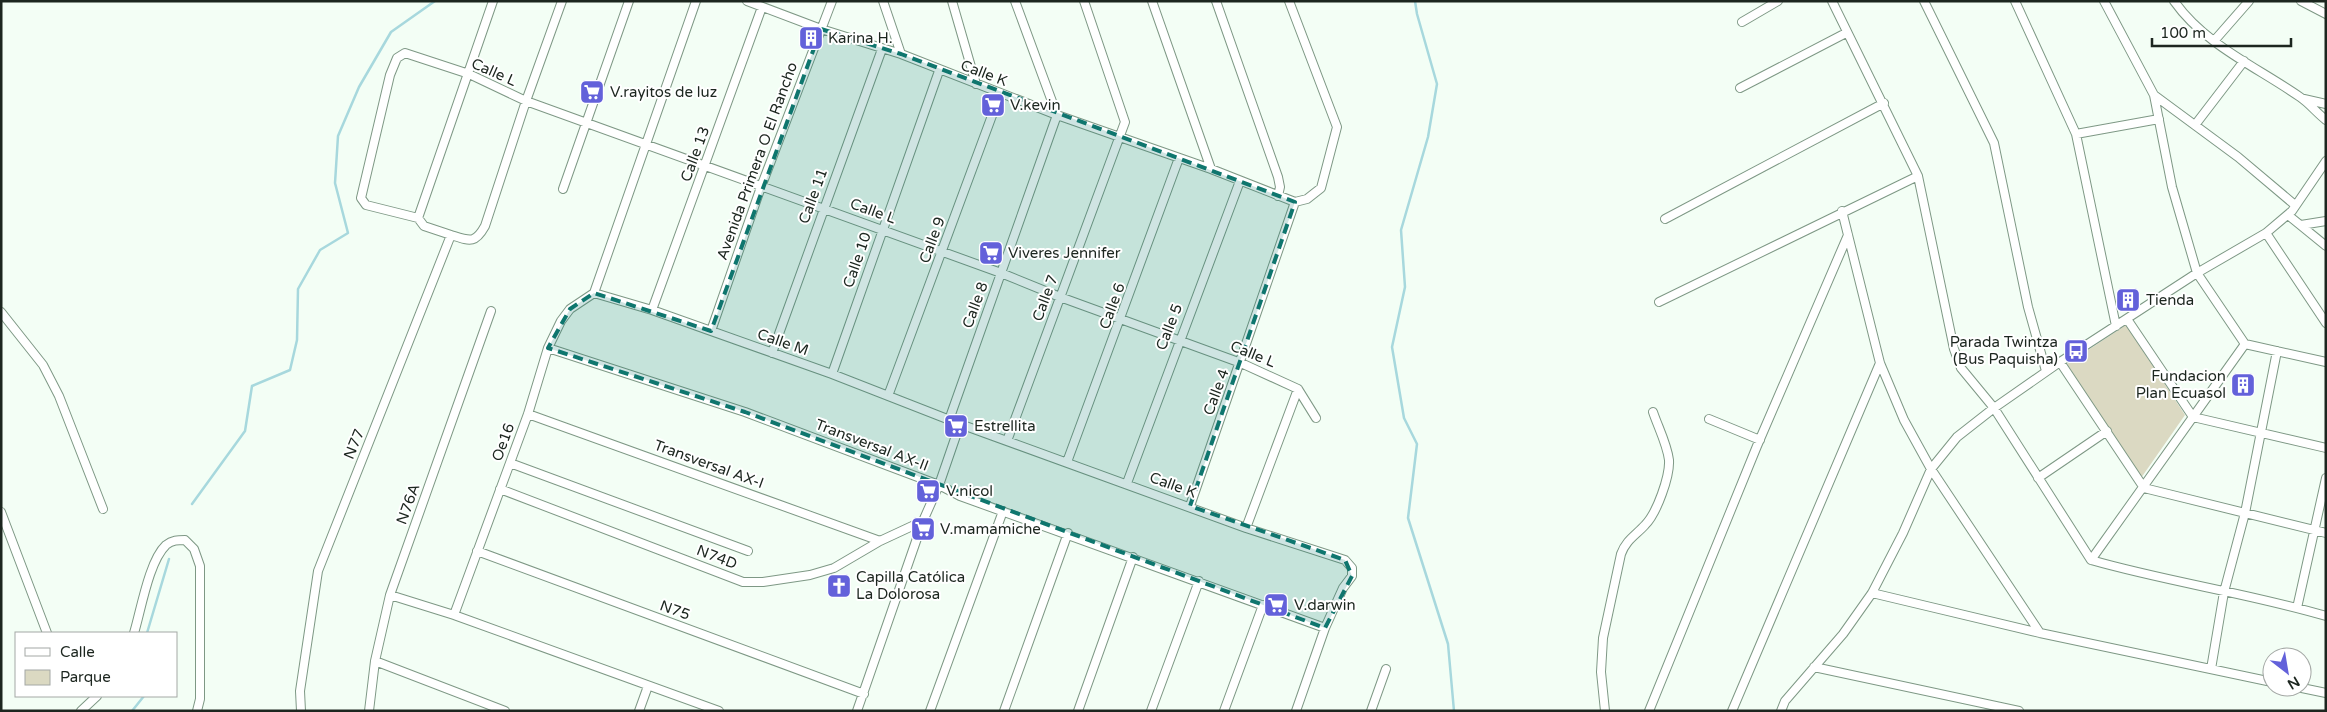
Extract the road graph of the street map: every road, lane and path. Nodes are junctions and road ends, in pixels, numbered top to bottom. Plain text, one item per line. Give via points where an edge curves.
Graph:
1 (493, 1) edge
2 (562, 1) edge
3 (629, 1) edge
4 (696, 1) edge
5 (747, 1) edge
6 (832, 1) edge
7 (883, 1) edge
8 (952, 1) edge
9 (1015, 1) edge
10 (1084, 1) edge
11 (1152, 1) edge
12 (1216, 1) edge
13 (1289, 1) edge
14 (1778, 1) edge
15 (1832, 1) edge
16 (1924, 1) edge
17 (2015, 1) edge
18 (2104, 1) edge
19 (2174, 1) edge
20 (2249, 1) edge
21 (2300, 1) edge
22 (762, 7) junction
23 (2326, 14) edge
24 (1742, 22) dead end
25 (821, 29) junction
26 (1846, 33) junction
27 (2214, 41) junction
28 (882, 49) junction
29 (901, 54) junction
30 (2244, 61) junction
31 (939, 70) junction
32 (469, 74) junction
33 (976, 84) junction
34 (1740, 88) dead end
35 (1000, 94) junction
36 (2154, 95) junction
37 (2302, 98) junction
38 (526, 101) junction
39 (1884, 103) junction
40 (2326, 104) edge
41 (1057, 115) junction
42 (2159, 119) junction
43 (2326, 120) edge
44 (586, 122) junction
45 (2195, 125) junction
46 (2076, 134) junction
47 (1119, 137) junction
48 (647, 143) junction
49 (1179, 158) junction
50 (2326, 161) edge
51 (706, 165) junction
52 (1211, 169) junction
53 (1918, 176) junction
54 (1240, 181) junction
55 (761, 187) junction
56 (564, 189) dead end
57 (1278, 196) junction
58 (1295, 202) junction
59 (2295, 205) junction
60 (823, 208) junction
61 (1842, 211) junction
62 (2288, 215) junction
63 (418, 218) junction
64 (1665, 220) dead end
65 (2326, 221) edge
66 (2301, 225) junction
67 (882, 229) junction
68 (2266, 233) junction
69 (451, 235) junction
70 (1848, 235) junction
71 (2326, 246) edge
72 (943, 252) junction
73 (1001, 273) junction
74 (2197, 273) junction
75 (594, 293) junction
76 (1060, 297) junction
77 (1659, 302) dead end
78 (652, 310) junction
79 (491, 311) dead end
80 (1, 312) edge
81 (1122, 318) junction
82 (2127, 319) junction
83 (2326, 323) edge
84 (2116, 326) junction
85 (711, 332) junction
86 (1178, 341) junction
87 (2245, 344) junction
88 (548, 348) junction
89 (2277, 352) junction
90 (772, 353) junction
91 (2060, 362) junction
92 (2326, 362) edge
93 (1241, 363) junction
94 (1880, 363) junction
95 (2046, 371) junction
96 (832, 374) junction
97 (1298, 388) junction
98 (888, 396) junction
99 (1994, 408) junction
100 (1654, 412) dead end
101 (528, 414) junction
102 (1316, 418) dead end
103 (2192, 418) junction
104 (1709, 419) dead end
105 (949, 420) junction
106 (960, 424) junction
107 (2107, 431) junction
108 (2262, 434) junction
109 (1760, 440) junction
110 (1008, 441) junction
111 (2326, 448) edge
112 (1067, 462) junction
113 (510, 463) junction
114 (1931, 469) junction
115 (2038, 478) junction
116 (2326, 478) edge
117 (1127, 483) junction
118 (939, 485) junction
119 (2144, 488) junction
120 (500, 489) junction
121 (1190, 506) junction
122 (104, 509) dead end
123 (1004, 511) junction
124 (1, 512) edge
125 (2245, 513) junction
126 (923, 521) junction
127 (1246, 528) junction
128 (2316, 531) junction
129 (1068, 533) junction
130 (2326, 533) edge
131 (880, 540) junction
132 (477, 551) junction
133 (748, 551) dead end
134 (1133, 557) junction
135 (2091, 560) junction
136 (1199, 581) junction
137 (2224, 592) junction
138 (1872, 593) junction
139 (390, 595) junction
140 (1263, 605) junction
141 (2298, 608) junction
142 (454, 615) junction
143 (2326, 616) edge
144 (1325, 628) junction
145 (47, 632) edge
146 (134, 632) edge
147 (2040, 633) junction
148 (375, 661) junction
149 (1814, 667) junction
150 (1386, 668) dead end
151 (2211, 669) junction
152 (2262, 680) edge
153 (648, 686) junction
154 (2312, 690) edge
155 (2326, 693) edge
156 (864, 694) junction
157 (96, 697) edge
158 (488, 708) edge
159 (710, 709) edge
160 (81, 711) edge
161 (197, 711) edge
162 (301, 711) edge
163 (369, 711) edge
164 (505, 711) edge
165 (639, 711) edge
166 (719, 711) edge
167 (858, 711) edge
168 (930, 711) edge
169 (1004, 711) edge
170 (1078, 711) edge
171 (1150, 711) edge
172 (1224, 711) edge
173 (1296, 711) edge
174 (1371, 711) edge
175 (1605, 711) edge
176 (1649, 711) edge
177 (1732, 711) edge
178 (1781, 711) edge
179 (2018, 711) edge

1 - 32 street
2 - 38 street
3 - 44 street
4 - 48 street
5 - 22 street, Calle K
6 - 25 street, Avenida Primera O El Rancho
7 - 29 street
8 - 33 street
9 - 41 street
10 - 47 street, Calle 7 via 1125,122
11 - 52 street
12 - 57 street via 1278,177
13 - 58 street via 1336,127 1334,146 1321,188 1307,199
14 - 24 street
15 - 26 street
16 - 95 street via 1994,143 2028,307
17 - 46 street
18 - 36 street
19 - 27 street via 2185,17
20 - 27 street
21 - 23 street
22 - 25 street, Calle K
22 - 51 street, Calle 13
25 - 28 street, Calle K
25 - 55 street, Avenida Primera O El Rancho
26 - 34 street
26 - 39 street
27 - 30 street
28 - 29 street, Calle K
28 - 60 street, Calle 11
29 - 31 street, Calle K
30 - 37 street
30 - 45 street
31 - 33 street, Calle K
31 - 67 street, Calle 10
32 - 38 street, Calle L
32 - 63 street
32 - 63 street, Calle L via 405,53 397,58 390,75 360,198 366,205
33 - 35 street, Calle K
35 - 41 street, Calle K
35 - 72 street, Calle 9
36 - 42 street
36 - 45 street
37 - 40 street
37 - 43 street
38 - 44 street, Calle L
38 - 69 street via 485,226 477,239
39 - 53 street
39 - 64 street
41 - 47 street, Calle K
41 - 73 street, Calle 8
42 - 46 street
42 - 74 street via 2172,187
44 - 48 street, Calle L
44 - 56 street
45 - 59 street
46 - 84 street
47 - 49 street, Calle K
47 - 76 street, Calle 7
48 - 51 street, Calle L
48 - 75 street
49 - 52 street, Calle K
49 - 81 street, Calle 6
50 - 59 street
51 - 55 street, Calle L
51 - 78 street, Calle 13
52 - 54 street, Calle K
53 - 61 street
53 - 99 street via 1954,349 1961,368
54 - 57 street, Calle K
54 - 86 street, Calle 5
55 - 60 street, Calle L
55 - 85 street, Avenida Primera O El Rancho
57 - 58 street, Calle K
58 - 93 street, Calle 4
59 - 62 street
60 - 67 street, Calle L
60 - 90 street, Calle 11
61 - 70 street
61 - 77 street
62 - 66 street
62 - 68 street
63 - 69 street via 424,226
65 - 66 street
66 - 71 street
67 - 72 street, Calle L
67 - 96 street, Calle 10
68 - 74 street
68 - 83 street
69 - 162 street, N77 via 318,571 300,692
70 - 94 street
70 - 109 street
72 - 73 street, Calle L
72 - 98 street, Calle 9
73 - 76 street, Calle L
73 - 105 street, Calle 8
74 - 82 street
74 - 87 street
75 - 78 street, Calle M
75 - 88 street, Oe16 via 570,309
76 - 81 street, Calle L
76 - 110 street, Calle 7
78 - 85 street, Calle M
79 - 139 street, N76A
80 - 122 street via 43,365 59,396
81 - 86 street, Calle L
81 - 112 street, Calle 6
82 - 84 street
82 - 103 street
84 - 91 street
85 - 90 street, Calle M
86 - 93 street, Calle L
86 - 117 street, Calle 5
87 - 89 street
87 - 103 street
88 - 101 street, Oe16
88 - 118 street, Transversal AX-II via 745,412
89 - 92 street
89 - 108 street
90 - 96 street, Calle M
91 - 95 street
91 - 107 street
93 - 97 street, Calle L
93 - 121 street, Calle 4
94 - 114 street via 1904,420
94 - 177 street
95 - 99 street
96 - 98 street, Calle M
97 - 102 street
97 - 127 street
98 - 105 street, Calle M
99 - 114 street via 1957,437
99 - 115 street
100 - 175 street via 1669,461 1664,488 1654,511 1646,524 1625,544 1621,554 1603,638 1601,672
101 - 113 street, Oe16
101 - 131 street, Transversal AX-I
103 - 108 street
103 - 119 street
104 - 109 street
105 - 106 street, Calle M
106 - 110 street, Calle K
106 - 118 street
107 - 115 street
107 - 119 street
108 - 111 street
108 - 125 street
109 - 176 street
110 - 112 street, Calle K
112 - 117 street, Calle K
113 - 120 street, Oe16
113 - 133 street
114 - 138 street
114 - 147 street
115 - 135 street
116 - 128 street
117 - 121 street, Calle K
118 - 123 street, Transversal AX-II
118 - 126 street
119 - 125 street
119 - 135 street
120 - 131 street, N74D via 743,582 810,576 834,568
120 - 132 street, Oe16
121 - 127 street, Calle K
123 - 129 street, Transversal AX-II
123 - 168 street
124 - 145 street
125 - 128 street
125 - 137 street
126 - 131 street, N74D
126 - 156 street
127 - 144 street, Calle K via 1349,563 1352,572
128 - 130 street
128 - 141 street
129 - 134 street, Transversal AX-II
129 - 169 street
132 - 142 street, Oe16
132 - 156 street, N75
134 - 136 street, Transversal AX-II
134 - 170 street
135 - 137 street
136 - 140 street, Transversal AX-II
136 - 171 street
137 - 141 street
137 - 151 street
138 - 147 street
138 - 149 street
139 - 142 street
139 - 148 street, N76A
140 - 144 street, Transversal AX-II
140 - 172 street
141 - 143 street
142 - 153 street
144 - 173 street
146 - 161 street via 157,556 175,540 185,540 194,549 200,566 200,699
147 - 151 street
148 - 158 street
148 - 163 street, N76A
149 - 178 street via 1785,701
149 - 179 street
150 - 174 street
151 - 152 street
153 - 159 street
153 - 165 street
154 - 155 street
156 - 167 street
157 - 160 street
158 - 164 street
159 - 166 street

